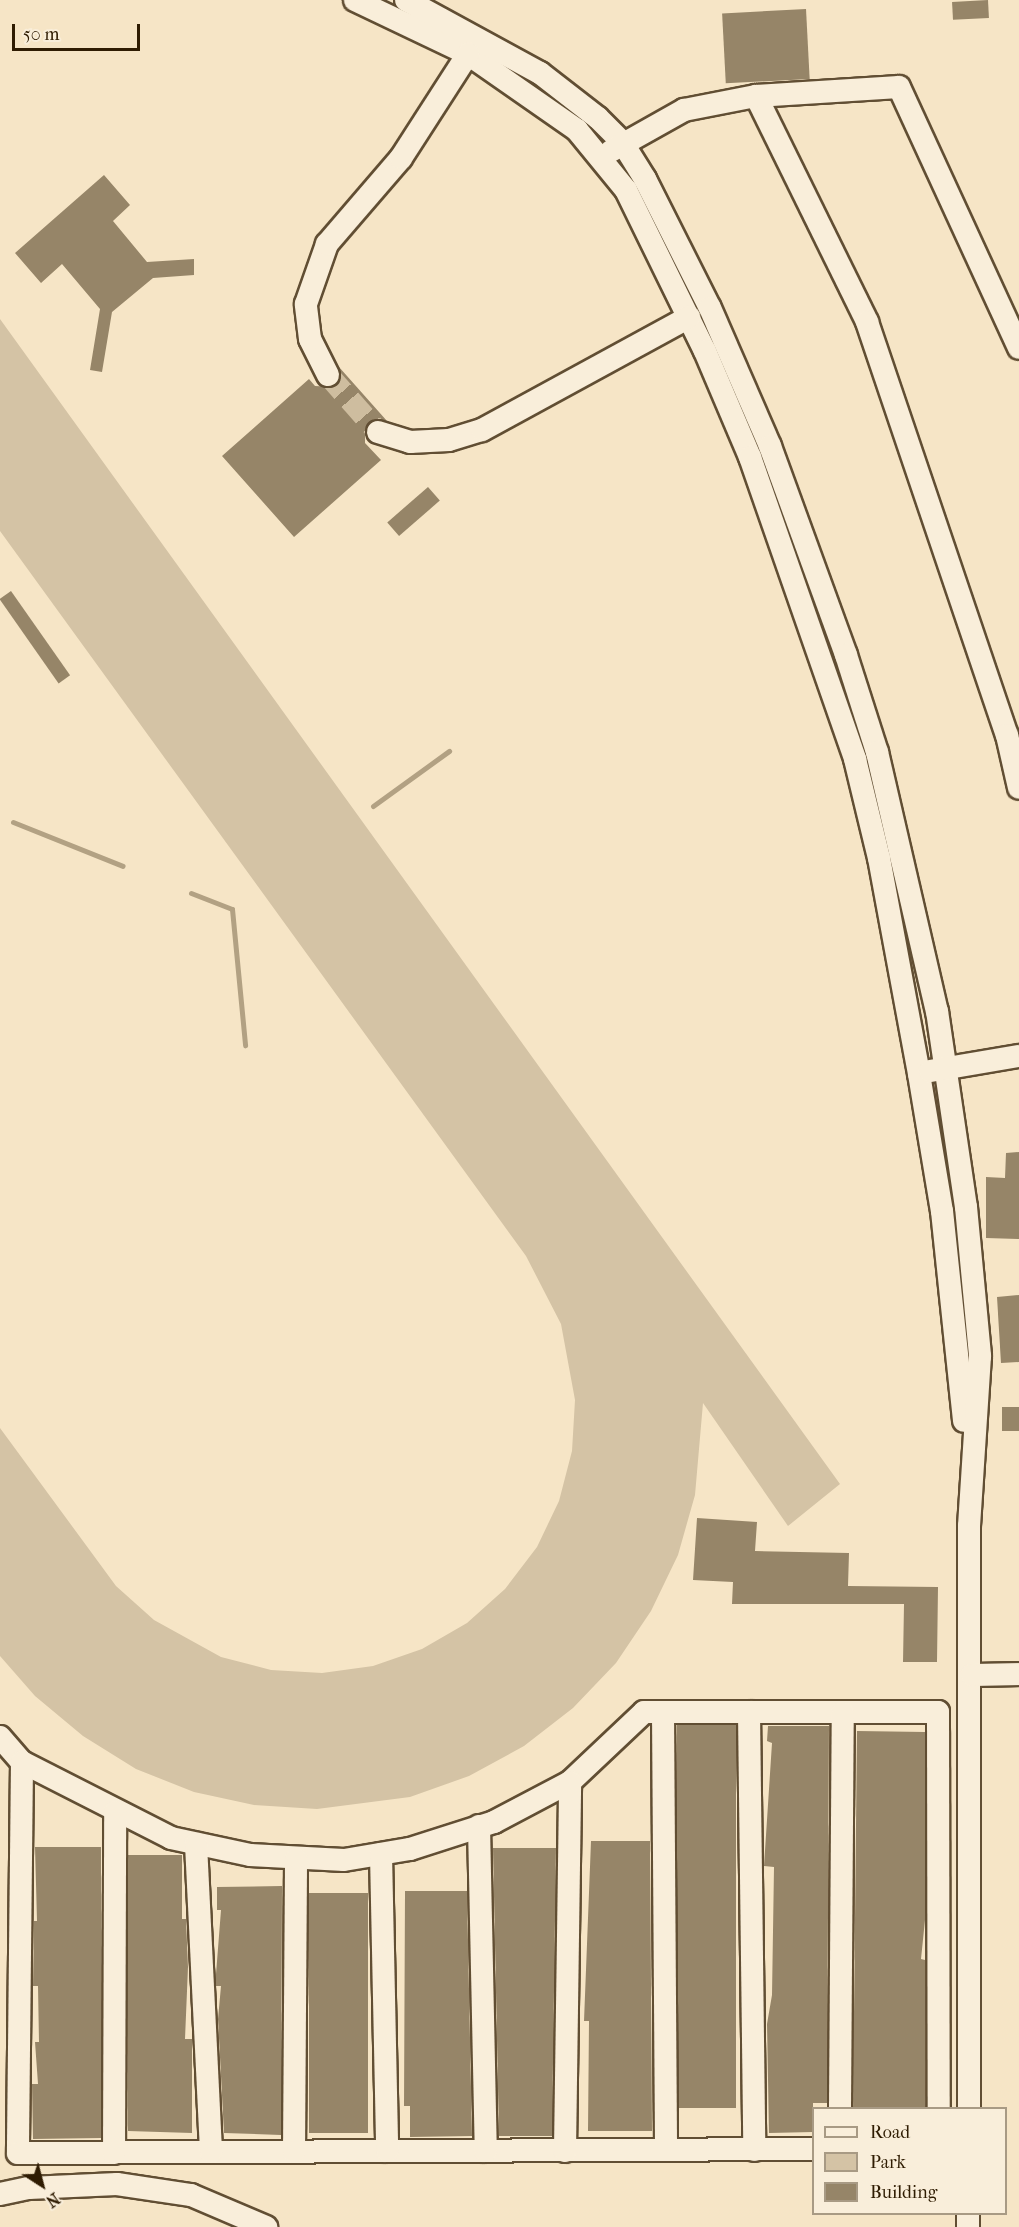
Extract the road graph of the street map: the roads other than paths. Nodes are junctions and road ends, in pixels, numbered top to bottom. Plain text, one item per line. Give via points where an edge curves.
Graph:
1 (355, 0) edge
2 (406, 0) edge
3 (468, 54) junction
4 (756, 96) junction
5 (622, 142) junction
6 (602, 158) junction
7 (689, 317) junction
8 (1019, 348) edge
9 (328, 375) tunnel mouth
10 (378, 432) tunnel mouth
11 (1019, 788) edge
12 (1019, 1056) edge
13 (945, 1068) junction
14 (920, 1074) junction
15 (970, 1472) junction
16 (1019, 1674) edge
17 (972, 1675) junction
18 (663, 1712) junction
19 (749, 1712) junction
20 (843, 1713) junction
21 (0, 1737) edge
22 (22, 1762) junction
23 (570, 1782) junction
24 (115, 1812) junction
25 (479, 1826) junction
26 (196, 1844) junction
27 (381, 1854) junction
28 (296, 1859) junction
29 (840, 2107) edge
30 (939, 2107) edge
31 (969, 2107) edge
32 (666, 2150) junction
33 (754, 2150) junction
34 (812, 2150) edge
35 (387, 2151) junction
36 (486, 2151) junction
37 (565, 2151) junction
38 (211, 2152) junction
39 (294, 2152) junction
40 (114, 2153) junction
41 (0, 2194) edge
42 (266, 2227) edge

1 - 3 street
2 - 5 street via 540,73
3 - 6 street via 577,130
3 - 9 street via 401,158 327,244 306,304 310,339
4 - 5 street via 684,110
4 - 8 street via 899,87
4 - 11 street via 867,322 1007,735
5 - 6 street
5 - 13 street via 645,179 715,318 770,446 846,655 903,852 937,1011
6 - 7 street via 626,190
7 - 10 street via 482,430 449,441 410,442
7 - 14 street via 750,457 855,759 879,858
12 - 13 street
13 - 14 street
13 - 15 street via 966,1207 980,1356
14 - 15 street via 942,1211
15 - 17 street
16 - 17 street
17 - 31 street
18 - 19 street
18 - 23 street via 644,1712
18 - 32 street
19 - 20 street
19 - 33 street
20 - 29 street
20 - 30 street via 938,1712
21 - 22 street
22 - 24 street
22 - 40 street via 18,2153
23 - 25 street
23 - 37 street
24 - 26 street via 171,1838
24 - 40 street
25 - 27 street via 410,1849
25 - 36 street
26 - 28 street
26 - 38 street
27 - 28 street via 344,1860
27 - 35 street
28 - 39 street
32 - 33 street
32 - 37 street
33 - 34 street
35 - 36 street
35 - 39 street
36 - 37 street
38 - 39 street
38 - 40 street
41 - 42 street via 29,2188 117,2184 190,2195

